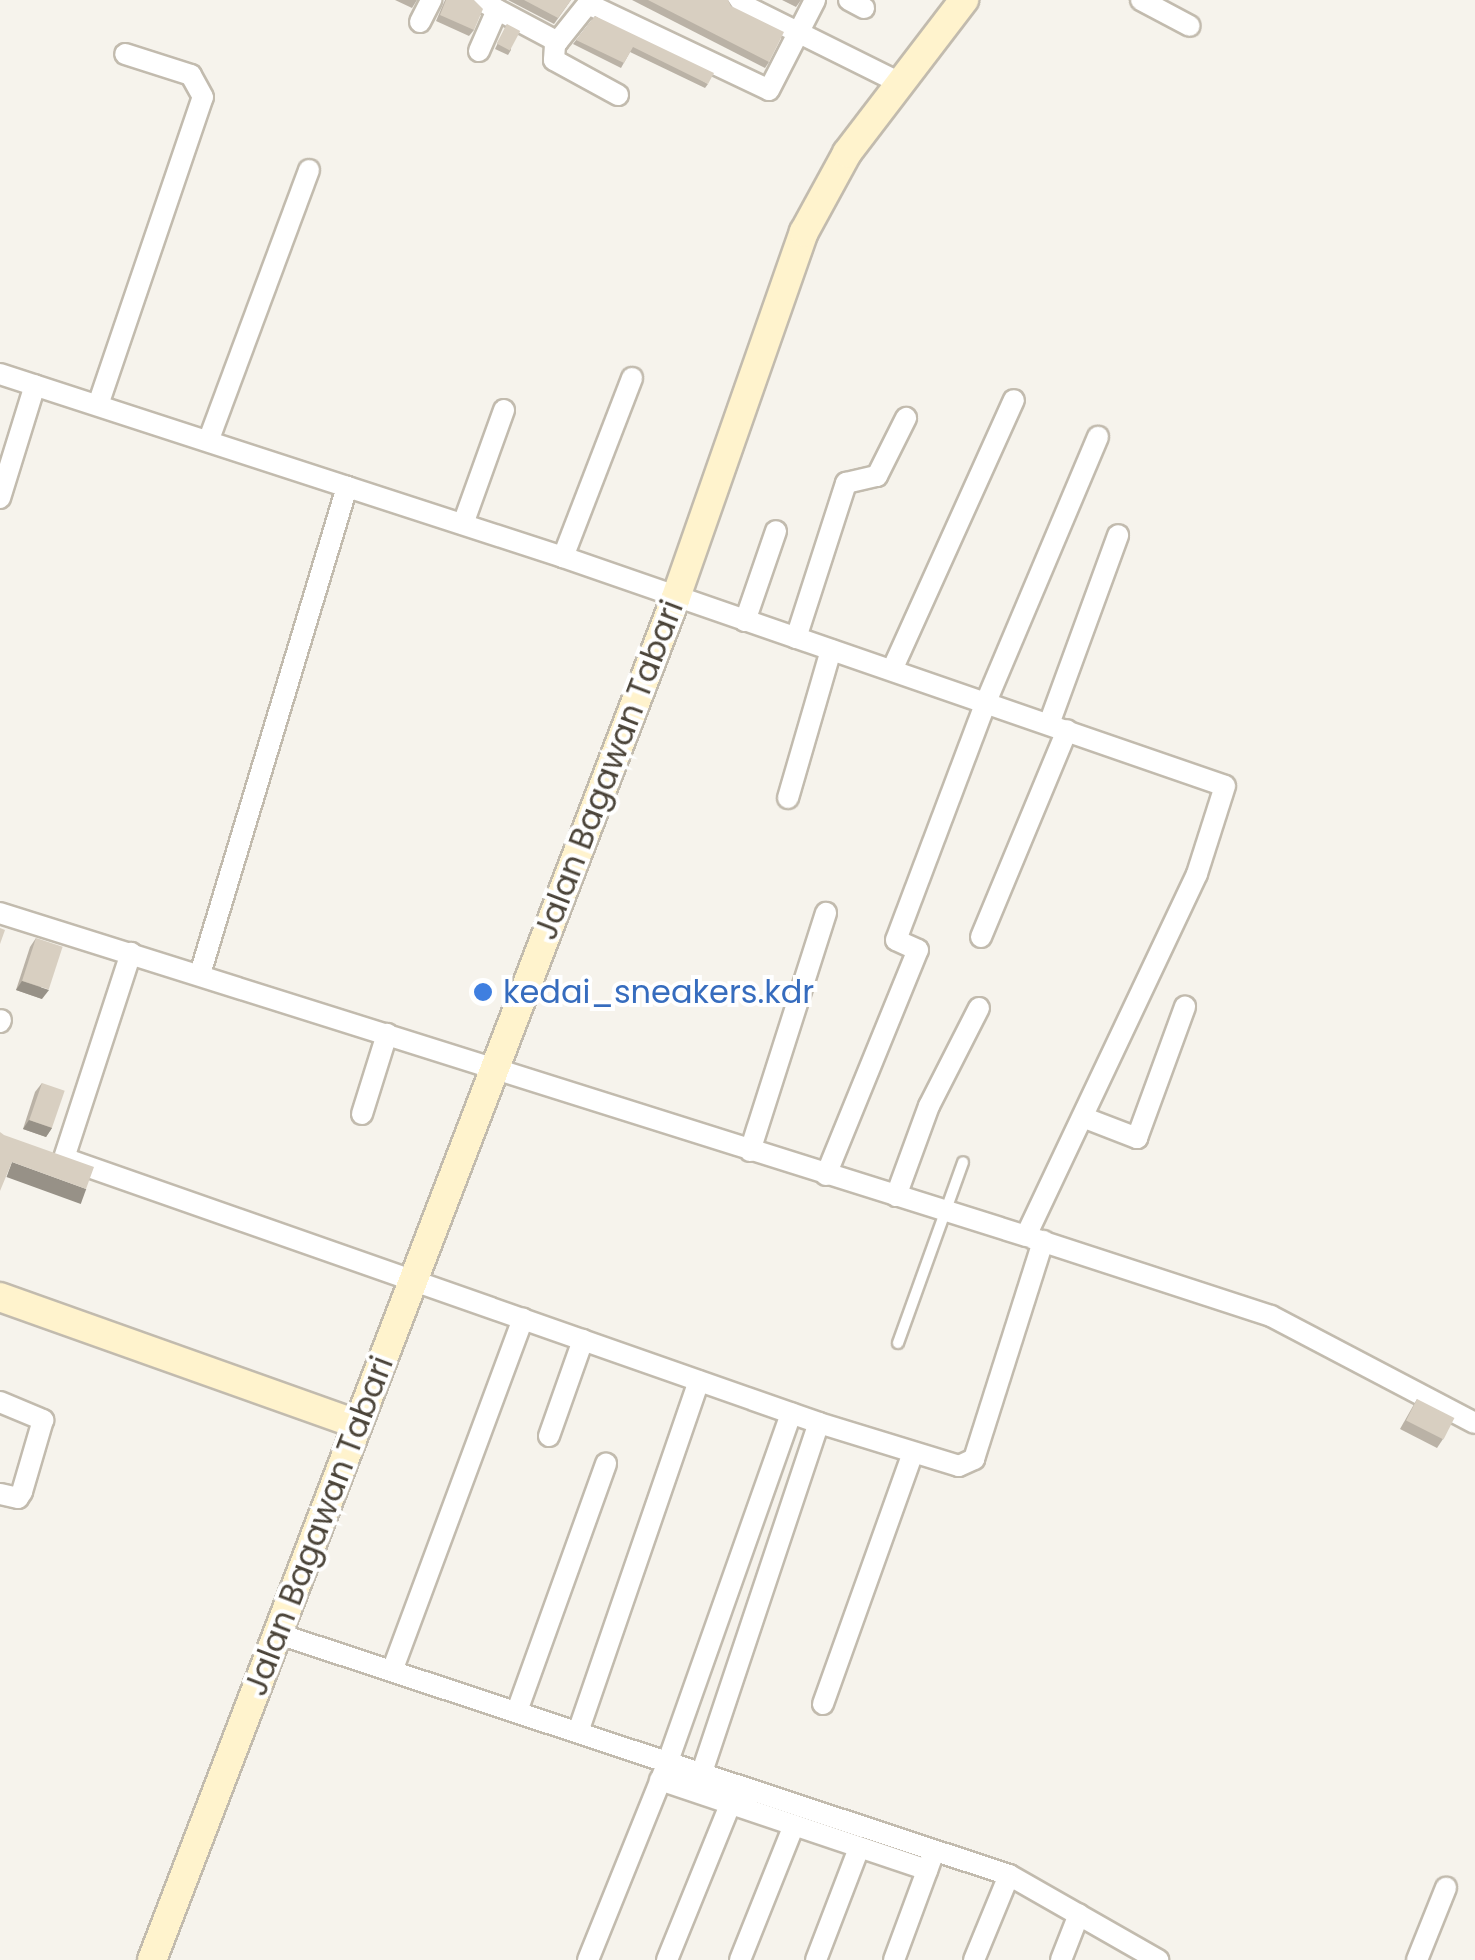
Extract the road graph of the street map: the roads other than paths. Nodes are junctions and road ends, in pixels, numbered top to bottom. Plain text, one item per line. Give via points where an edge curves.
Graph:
1 (431, 0) edge
2 (733, 0) edge
3 (815, 0) edge
4 (964, 0) edge
5 (1141, 0) edge
6 (589, 2) edge
7 (488, 5) edge
8 (420, 22) dead end
9 (1190, 26) dead end
10 (799, 33) junction
11 (558, 42) junction
12 (479, 51) dead end
13 (125, 54) dead end
14 (900, 83) junction
15 (618, 95) dead end
16 (308, 170) dead end
17 (0, 374) edge
18 (632, 378) dead end
19 (35, 385) junction
20 (1014, 400) dead end
21 (98, 405) junction
22 (504, 410) dead end
23 (906, 418) dead end
24 (1098, 438) dead end
25 (209, 439) junction
26 (347, 486) junction
27 (0, 498) edge
28 (464, 524) junction
29 (776, 531) dead end
30 (1118, 535) dead end
31 (564, 557) junction
32 (676, 596) junction
33 (745, 621) junction
34 (796, 638) junction
35 (831, 650) junction
36 (892, 670) junction
37 (986, 702) junction
38 (1058, 727) junction
39 (788, 798) dead end
40 (0, 913) edge
41 (826, 913) dead end
42 (981, 937) dead end
43 (132, 953) junction
44 (200, 974) junction
45 (1185, 1007) dead end
46 (980, 1008) dead end
47 (387, 1034) junction
48 (494, 1068) junction
49 (362, 1114) dead end
50 (1084, 1118) junction
51 (750, 1151) junction
52 (963, 1162) dead end
53 (826, 1175) junction
54 (896, 1196) junction
55 (942, 1210) junction
56 (1034, 1238) junction
57 (414, 1280) junction
58 (0, 1297) edge
59 (523, 1319) junction
60 (583, 1340) junction
61 (898, 1344) dead end
62 (699, 1381) junction
63 (0, 1402) edge
64 (791, 1413) junction
65 (819, 1423) junction
66 (1475, 1423) edge
67 (357, 1424) junction
68 (549, 1436) dead end
69 (912, 1455) junction
70 (606, 1464) dead end
71 (0, 1494) edge
72 (279, 1634) junction
73 (392, 1671) junction
74 (824, 1704) dead end
75 (517, 1710) junction
76 (578, 1732) junction
77 (664, 1772) junction
78 (701, 1775) junction
79 (730, 1805) junction
80 (794, 1824) junction
81 (858, 1848) junction
82 (931, 1859) junction
83 (1010, 1875) junction
84 (1446, 1888) dead end
85 (1079, 1914) junction
86 (152, 1960) edge
87 (588, 1960) edge
88 (667, 1960) edge
89 (740, 1960) edge
90 (816, 1960) edge
91 (894, 1960) edge
92 (974, 1960) edge
93 (1061, 1960) edge
94 (1158, 1960) edge
95 (1417, 1960) edge

1 - 8 street
2 - 10 street
3 - 10 street
4 - 14 street, Jalan Bagawan Tabari
5 - 9 street
6 - 10 street via 763,90 772,88
6 - 11 street
7 - 11 street
7 - 12 street
10 - 14 street
11 - 15 street via 557,63
13 - 21 street via 191,74 203,97
14 - 32 street, Jalan Bagawan Tabari via 816,206
16 - 25 street
17 - 19 street
18 - 31 street
19 - 21 street
19 - 27 street
20 - 36 street
21 - 25 street
22 - 28 street
23 - 34 street via 877,476 846,484
24 - 37 street
25 - 26 street
26 - 28 street
26 - 44 street
28 - 31 street
29 - 33 street
30 - 38 street
31 - 32 street
32 - 33 street
32 - 48 street, Jalan Bagawan Tabari
33 - 34 street
34 - 35 street
35 - 36 street
35 - 39 street
36 - 37 street
37 - 38 street
37 - 53 street via 896,940 918,950
38 - 42 street
38 - 50 street via 1225,786 1197,874
40 - 43 street
41 - 51 street
43 - 44 street
43 - 57 street via 56,1155
44 - 47 street
45 - 50 street via 1138,1138
46 - 54 street via 929,1106
47 - 48 street
47 - 49 street
48 - 51 street
48 - 57 street, Jalan Bagawan Tabari
50 - 56 street
51 - 53 street
52 - 55 lane
53 - 54 street
54 - 55 street
55 - 56 street
55 - 61 lane
56 - 66 street via 1270,1316
56 - 69 street via 974,1459 959,1466
57 - 59 street
57 - 67 street, Jalan Bagawan Tabari
58 - 67 street
59 - 60 street
59 - 73 street
60 - 62 street
60 - 68 street
62 - 64 street
62 - 76 street
63 - 71 street via 43,1420 22,1492 18,1498
64 - 65 street
64 - 77 street
65 - 69 street
65 - 78 street
67 - 72 street, Jalan Bagawan Tabari
69 - 74 street
70 - 75 street
72 - 73 street
72 - 86 street, Jalan Bagawan Tabari
73 - 75 street
75 - 76 street
76 - 77 street
77 - 78 street
77 - 79 street
77 - 87 street
78 - 82 street
79 - 80 street
79 - 88 street
80 - 81 street
80 - 89 street
81 - 82 street
81 - 90 street
82 - 83 street
82 - 91 street
83 - 85 street
83 - 92 street
84 - 95 street
85 - 93 street
85 - 94 street

